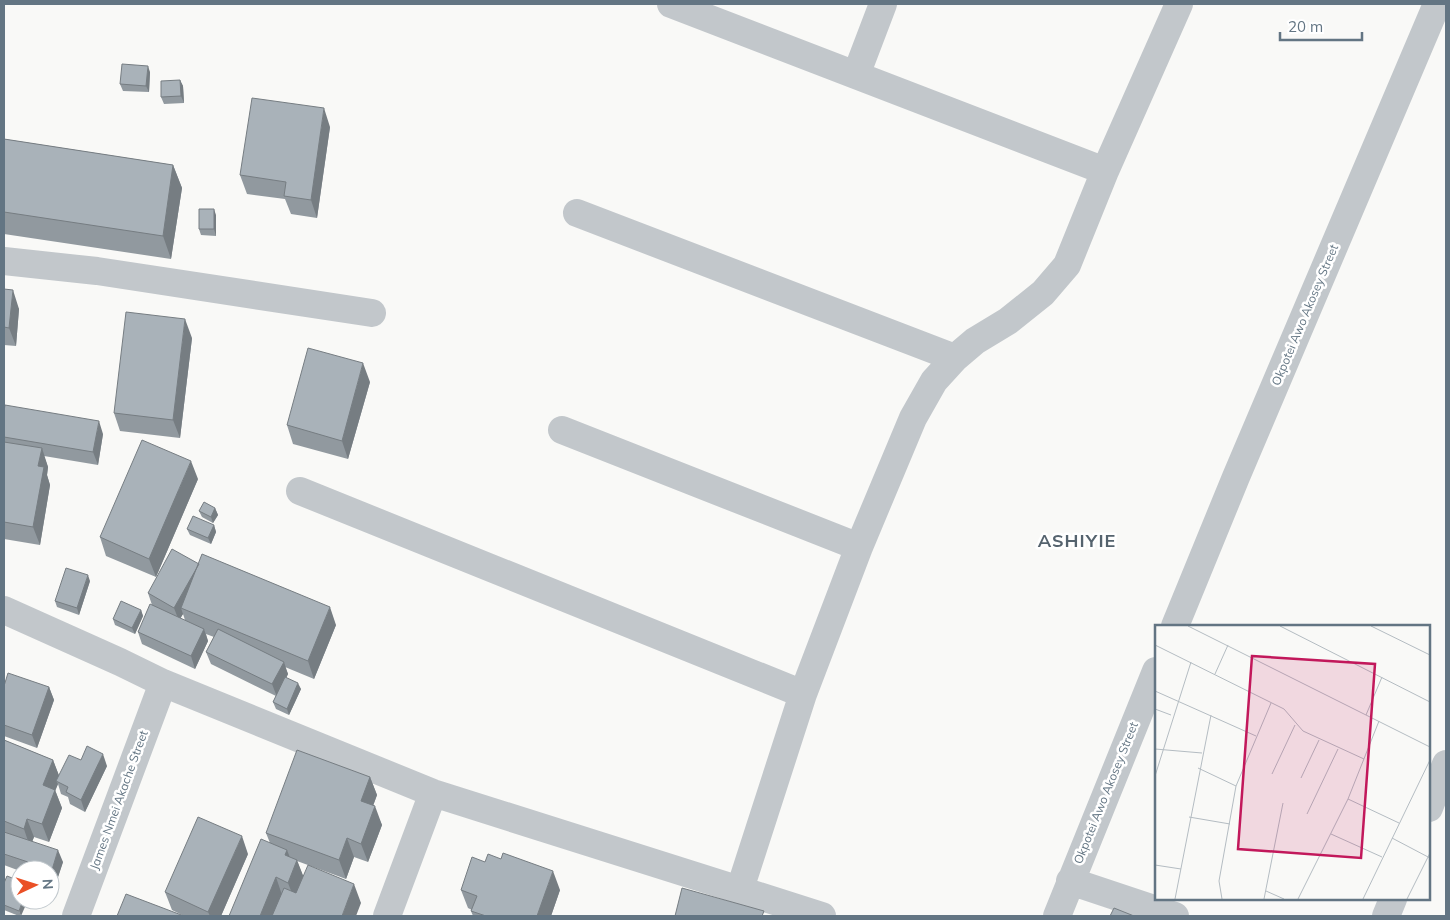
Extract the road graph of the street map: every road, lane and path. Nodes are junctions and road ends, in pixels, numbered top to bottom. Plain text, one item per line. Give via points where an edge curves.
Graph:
1 (671, 4) edge
2 (883, 4) edge
3 (1178, 4) edge
4 (1437, 4) edge
5 (856, 75) junction
6 (1105, 171) junction
7 (577, 214) dead end
8 (4, 261) edge
9 (372, 313) dead end
10 (955, 358) junction
11 (562, 430) dead end
12 (300, 491) dead end
13 (859, 547) junction
14 (4, 610) edge
15 (1174, 625) edge
16 (1155, 673) edge
17 (163, 683) junction
18 (803, 694) junction
19 (1446, 764) edge
20 (433, 793) junction
21 (1430, 805) edge
22 (1070, 881) junction
23 (740, 890) junction
24 (1393, 900) edge
25 (76, 916) edge
26 (387, 916) edge
27 (822, 916) edge
28 (1057, 916) edge
29 (1176, 916) edge
30 (1386, 916) edge

1 - 5 street
2 - 5 street
3 - 6 street
4 - 15 street, Okpotei Awo Akosey Street
5 - 6 street
6 - 10 street via 1067,265 1043,293
7 - 10 street
8 - 9 street via 97,271
10 - 13 street via 934,380 913,418
11 - 13 street
12 - 18 street
13 - 18 street
14 - 17 street
16 - 22 street, Okpotei Awo Akosey Street
17 - 20 street
17 - 25 street, James Nmei Akache Street
18 - 23 street
19 - 21 street
20 - 23 street
20 - 26 street
22 - 28 street, Okpotei Awo Akosey Street
22 - 29 street
23 - 27 street
24 - 30 street

